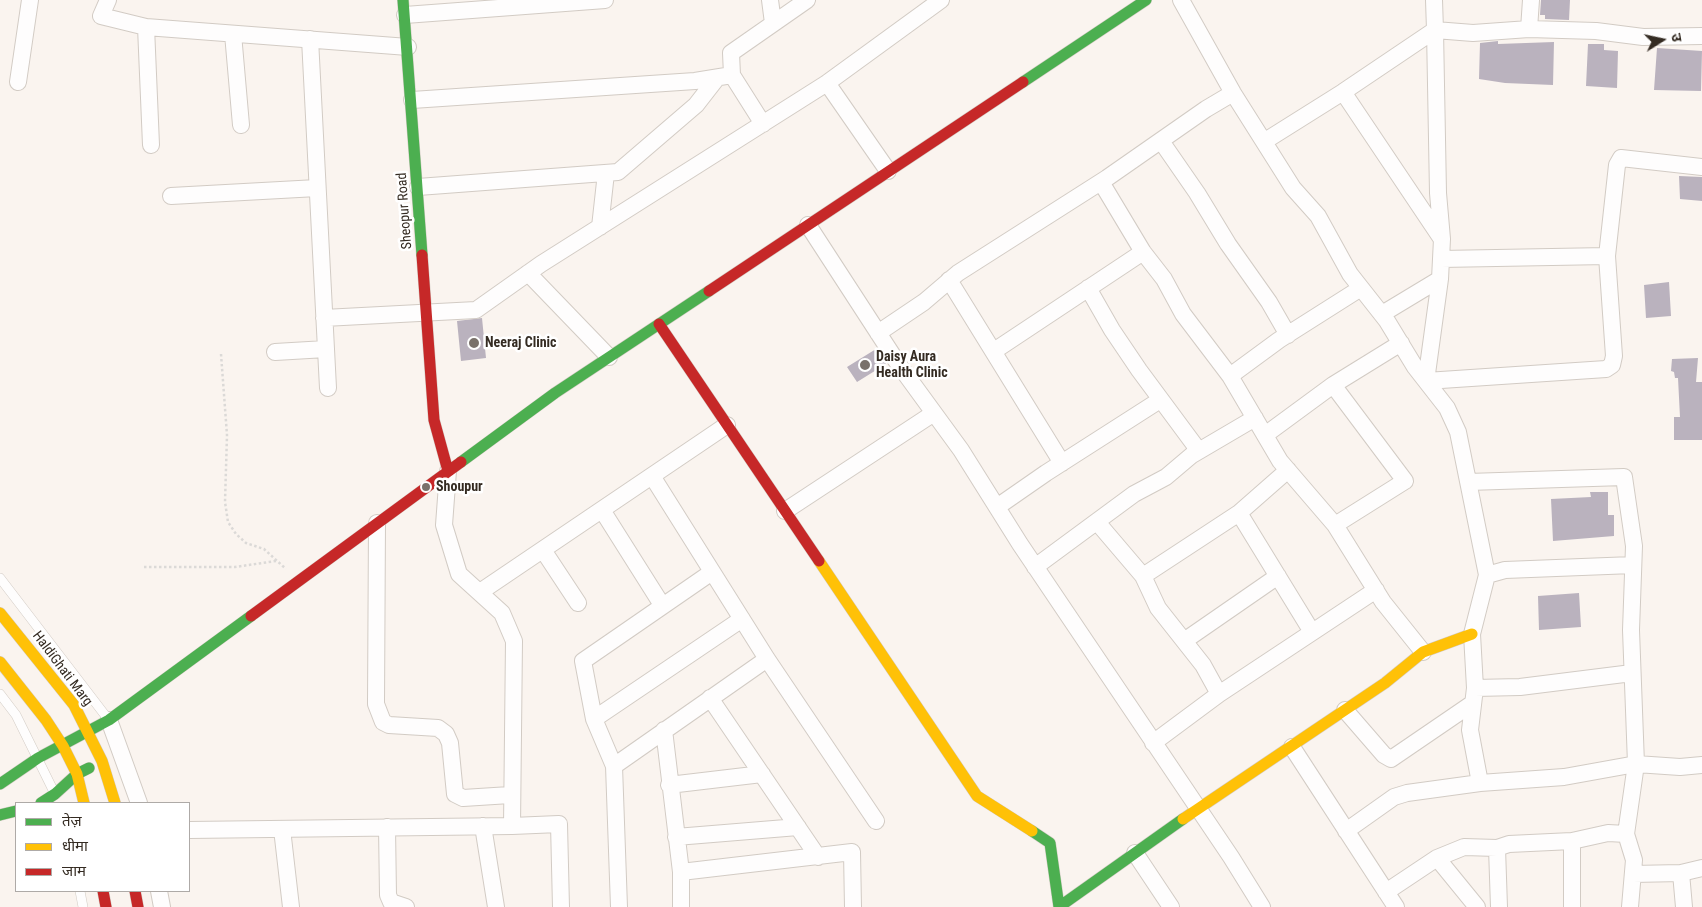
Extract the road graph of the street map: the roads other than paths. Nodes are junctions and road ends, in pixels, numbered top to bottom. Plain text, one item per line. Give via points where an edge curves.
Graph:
1 (30, 0) edge
2 (108, 0) edge
3 (605, 0) edge
4 (770, 0) edge
5 (807, 0) edge
6 (940, 0) edge
7 (1146, 0) edge
8 (1181, 0) edge
9 (1434, 0) edge
10 (1531, 0) edge
11 (581, 1) edge
12 (465, 5) edge
13 (404, 8) edge
14 (773, 23) junction
15 (146, 27) junction
16 (1529, 29) junction
17 (1436, 30) junction
18 (233, 34) junction
19 (1702, 36) edge
20 (310, 39) junction
21 (408, 47) junction
22 (725, 77) junction
23 (18, 82) dead end
24 (826, 83) junction
25 (1343, 92) junction
26 (1233, 93) junction
27 (412, 100) junction
28 (763, 124) junction
29 (240, 125) dead end
30 (1161, 141) junction
31 (1264, 141) junction
32 (151, 145) dead end
33 (1702, 167) edge
34 (888, 171) junction
35 (606, 173) junction
36 (1101, 182) junction
37 (418, 187) junction
38 (318, 188) junction
39 (171, 196) dead end
40 (808, 225) junction
41 (600, 227) junction
42 (1442, 239) junction
43 (1142, 252) junction
44 (1606, 256) junction
45 (1441, 259) junction
46 (528, 273) junction
47 (1440, 279) junction
48 (950, 280) junction
49 (1088, 288) junction
50 (1361, 288) junction
51 (427, 313) junction
52 (1382, 314) junction
53 (324, 318) junction
54 (659, 324) junction
55 (878, 333) junction
56 (1288, 335) junction
57 (1401, 343) junction
58 (326, 348) junction
59 (994, 350) junction
60 (275, 352) dead end
61 (609, 357) junction
62 (1230, 376) junction
63 (1426, 381) junction
64 (1333, 384) junction
65 (328, 388) dead end
66 (1160, 400) junction
67 (934, 413) junction
68 (1255, 418) junction
69 (727, 426) junction
70 (1265, 435) junction
71 (1199, 451) junction
72 (1062, 463) junction
73 (1288, 470) junction
74 (448, 471) junction
75 (652, 476) junction
76 (1468, 482) junction
77 (997, 507) junction
78 (602, 510) junction
79 (785, 511) junction
80 (1239, 513) junction
81 (1097, 522) junction
82 (376, 523) junction
83 (1334, 525) junction
84 (544, 550) junction
85 (1633, 565) junction
86 (1035, 566) junction
87 (712, 572) junction
88 (1487, 575) junction
89 (1143, 576) junction
90 (1278, 576) junction
91 (0, 578) edge
92 (1376, 590) junction
93 (480, 592) junction
94 (578, 603) dead end
95 (662, 605) junction
96 (0, 613) edge
97 (742, 619) junction
98 (1312, 632) junction
99 (1472, 634) junction
100 (1184, 641) junction
101 (1423, 652) junction
102 (768, 658) junction
103 (0, 662) edge
104 (1632, 673) junction
105 (0, 694) edge
106 (1219, 694) junction
107 (1474, 696) junction
108 (710, 698) junction
109 (1345, 710) junction
110 (594, 719) junction
111 (109, 720) junction
112 (664, 730) junction
113 (88, 734) junction
114 (1153, 743) junction
115 (63, 746) junction
116 (1292, 747) junction
117 (38, 758) junction
118 (102, 762) junction
119 (1636, 764) junction
120 (1702, 765) edge
121 (614, 766) junction
122 (77, 774) junction
123 (762, 774) junction
124 (1480, 783) junction
125 (0, 784) edge
126 (669, 785) junction
127 (510, 796) junction
128 (57, 799) edge
129 (84, 802) edge
130 (115, 802) edge
131 (139, 802) edge
132 (1198, 808) junction
133 (15, 811) edge
134 (1, 815) edge
135 (876, 821) dead end
136 (483, 826) junction
137 (512, 826) junction
138 (386, 827) junction
139 (798, 827) junction
140 (282, 829) junction
141 (190, 830) edge
142 (1346, 831) junction
143 (1626, 834) junction
144 (676, 837) junction
145 (1572, 841) junction
146 (1497, 848) junction
147 (1135, 853) junction
148 (818, 858) junction
149 (1437, 858) junction
150 (1702, 868) edge
151 (681, 872) junction
152 (1681, 873) junction
153 (1633, 874) junction
154 (80, 892) edge
155 (103, 892) edge
156 (135, 892) edge
157 (159, 892) edge
158 (1386, 892) junction
159 (83, 907) edge
160 (106, 907) edge
161 (138, 907) edge
162 (162, 907) edge
163 (291, 907) edge
164 (406, 907) edge
165 (496, 907) edge
166 (561, 907) edge
167 (619, 907) edge
168 (681, 907) edge
169 (853, 907) edge
170 (1171, 907) edge
171 (1262, 907) edge
172 (1396, 907) edge
173 (1477, 907) edge
174 (1499, 907) edge
175 (1572, 907) edge
176 (1630, 907) edge
177 (1684, 907) edge

1 - 23 street
2 - 15 street via 101,16
3 - 11 street
4 - 14 street
5 - 14 street
6 - 24 street
7 - 34 street
8 - 26 street
9 - 17 street
10 - 16 street
11 - 12 street
12 - 13 street
13 - 21 street, Sheopur Road
14 - 22 street via 731,53
15 - 18 street
15 - 32 street
16 - 17 street via 1473,33
16 - 19 street via 1596,31 1643,37
17 - 25 street
17 - 42 street via 1438,193
18 - 20 street
18 - 29 street
20 - 21 street
20 - 38 street
21 - 27 street, Sheopur Road
22 - 27 street
22 - 28 street
22 - 35 street via 618,172
24 - 28 street
24 - 34 street
25 - 31 street
25 - 42 street
26 - 30 street
26 - 31 street
27 - 37 street, Sheopur Road
28 - 41 street
30 - 36 street
30 - 56 street
31 - 50 street via 1293,188 1318,216
33 - 44 street via 1621,158 1616,165
34 - 40 street
35 - 37 street
35 - 41 street
36 - 43 street
36 - 48 street
37 - 51 street, Sheopur Road
38 - 39 street
38 - 53 street
40 - 54 street
40 - 55 street
41 - 46 street
42 - 45 street
43 - 49 street
43 - 62 street via 1164,278 1183,314
44 - 45 street
44 - 63 street via 1614,356 1606,369
45 - 47 street
46 - 51 street via 476,310
46 - 61 street
47 - 52 street
47 - 63 street
48 - 55 street
48 - 59 street
49 - 59 street
49 - 66 street via 1112,330
50 - 52 street
50 - 56 street
51 - 53 street
51 - 74 street, Sheopur Road via 434,420
52 - 57 street
53 - 58 street
54 - 61 street
54 - 69 street
55 - 67 street
56 - 62 street
57 - 63 street
57 - 64 street
58 - 60 street
58 - 65 street
59 - 72 street
61 - 74 street
62 - 68 street
63 - 76 street via 1447,408 1458,432
64 - 70 street
64 - 83 street via 1405,481
66 - 71 street
66 - 72 street
67 - 77 street via 962,450
67 - 79 street
68 - 70 street
68 - 71 street
69 - 75 street
69 - 79 street
70 - 73 street
71 - 81 street
72 - 77 street
73 - 80 street
73 - 83 street
74 - 82 street
74 - 93 street via 444,525 459,574
75 - 78 street
75 - 87 street
76 - 85 street via 1624,477 1634,546
76 - 88 street
77 - 86 street
78 - 84 street
78 - 95 street
79 - 147 street via 977,796 1050,843 1059,907
80 - 89 street
80 - 90 street
81 - 86 street
81 - 89 street
82 - 111 street
82 - 127 street via 376,704 383,722 438,728 446,734 450,743 455,794 463,798
83 - 92 street
84 - 93 street
84 - 94 street
85 - 88 street via 1505,570
85 - 104 street
86 - 114 street
87 - 95 street
87 - 97 street
88 - 99 street
89 - 100 street via 1158,608
90 - 98 street
90 - 100 street
91 - 111 lane
92 - 98 street
92 - 101 street
93 - 127 street via 502,612 514,641
95 - 110 street via 583,661
96 - 113 street, HaldiGhati Marg via 74,705
97 - 102 street
97 - 110 street
98 - 106 street
99 - 101 street
99 - 107 street
100 - 106 street via 1203,665
101 - 109 street
102 - 108 street
102 - 135 street
103 - 115 street
104 - 107 street
104 - 119 street
105 - 117 lane via 16,715
106 - 114 street
107 - 109 street via 1391,759
107 - 124 street via 1470,730
108 - 112 street
108 - 123 street
109 - 116 street
110 - 121 street
111 - 113 street
111 - 131 street
112 - 121 street
112 - 126 street
113 - 115 street
113 - 118 street, HaldiGhati Marg
114 - 132 street
115 - 117 street
115 - 122 street
116 - 132 street
116 - 142 street
117 - 125 street
117 - 128 lane
118 - 122 street
118 - 130 street, HaldiGhati Marg
119 - 120 street
119 - 124 street via 1564,777
119 - 143 street
121 - 167 street
122 - 128 street
122 - 129 street
123 - 126 street
123 - 139 street
124 - 142 street via 1394,797
126 - 144 street
127 - 137 street
132 - 147 street
132 - 171 street
133 - 134 street
136 - 137 street
136 - 138 street
136 - 165 street
137 - 166 street via 559,824
138 - 140 street
138 - 164 street via 388,895 391,902
139 - 144 street
139 - 148 street
140 - 141 street
140 - 163 street
142 - 158 street
143 - 145 street via 1608,833
143 - 153 street via 1634,860
144 - 151 street
145 - 146 street via 1509,844
145 - 175 street
146 - 149 street via 1464,847
146 - 174 street
147 - 170 street
148 - 151 street
148 - 169 street via 852,852
149 - 158 street
149 - 173 street
150 - 152 street
151 - 168 street
152 - 153 street
152 - 177 street
153 - 176 street
154 - 159 lane
155 - 160 street
156 - 161 street
157 - 162 street
158 - 172 street

